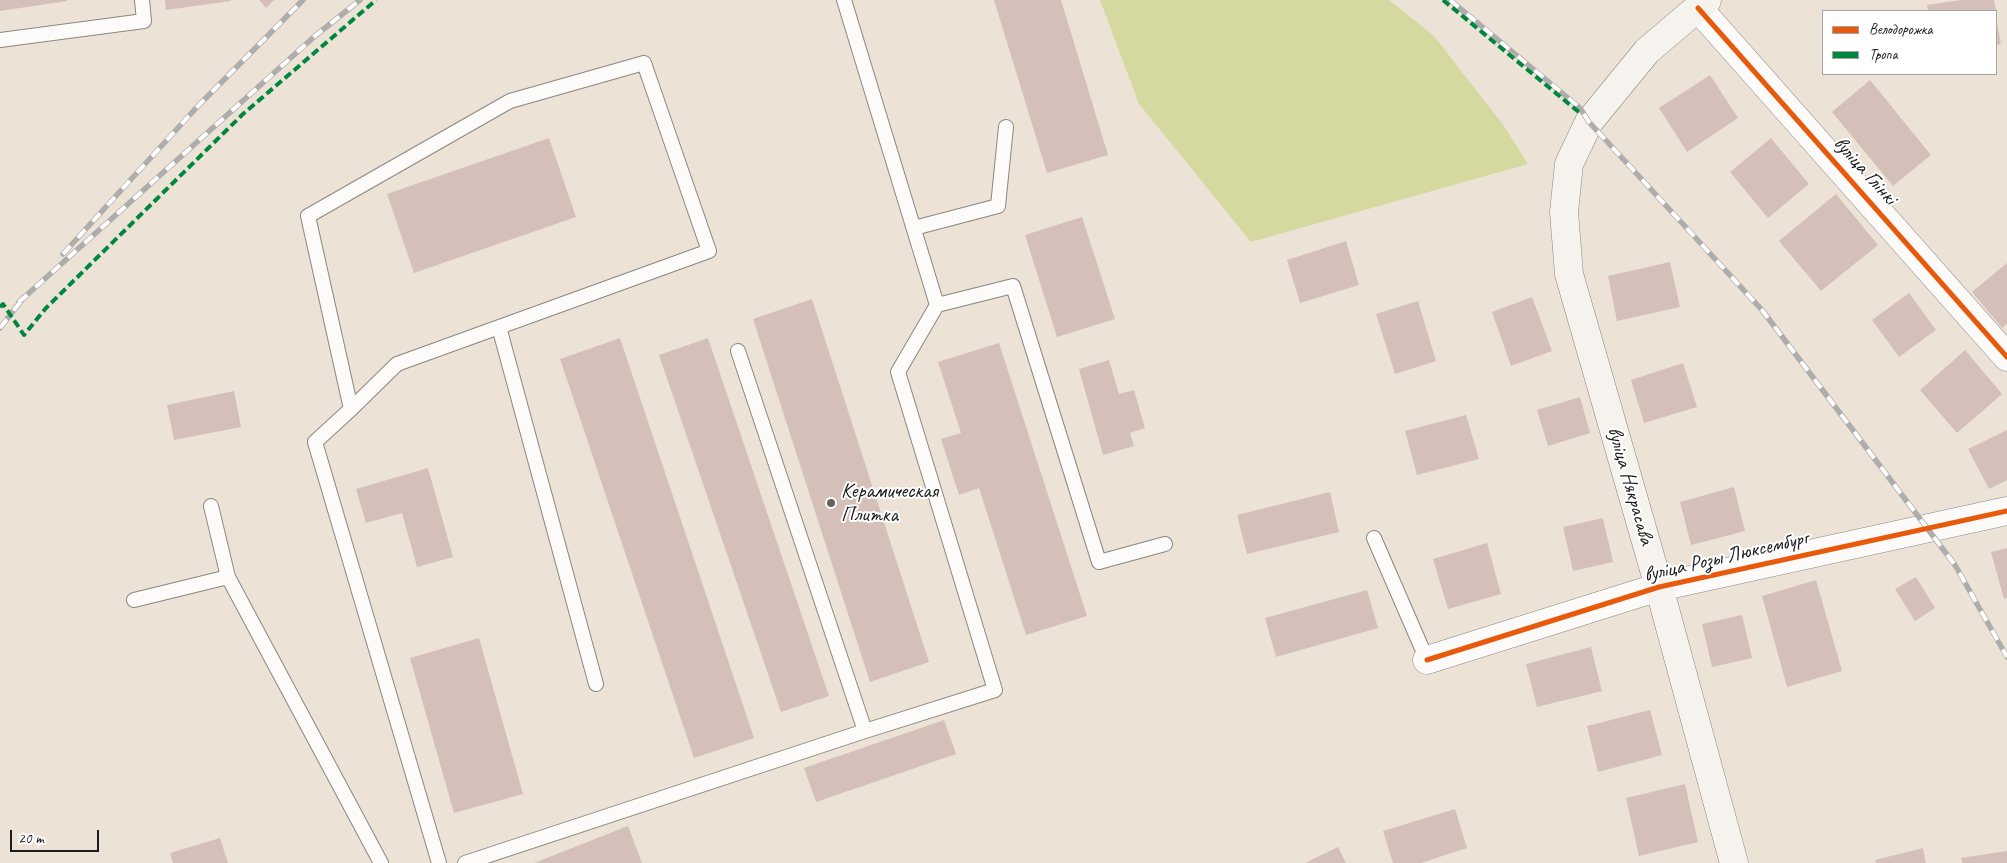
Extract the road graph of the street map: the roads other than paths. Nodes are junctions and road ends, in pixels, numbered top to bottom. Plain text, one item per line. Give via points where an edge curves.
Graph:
1 (142, 0) edge
2 (844, 0) edge
3 (1702, 4) edge
4 (0, 40) edge
5 (1006, 127) dead end
6 (914, 228) junction
7 (938, 305) junction
8 (499, 327) junction
9 (738, 351) dead end
10 (2007, 356) edge
11 (350, 409) junction
12 (211, 506) dead end
13 (2007, 511) edge
14 (1374, 538) dead end
15 (1165, 544) dead end
16 (228, 577) junction
17 (1659, 587) junction
18 (134, 600) dead end
19 (1427, 660) joint
20 (596, 684) dead end
21 (865, 730) junction
22 (380, 863) edge
23 (439, 863) edge
24 (465, 863) edge
25 (1734, 863) edge

1 - 4 lane via 144,22
2 - 6 lane
3 - 10 street, вуліца Глінкі
3 - 17 main road, вуліца Някрасава via 1641,58 1589,122 1569,164 1564,212 1569,274
5 - 6 lane via 998,206
6 - 7 lane
7 - 15 lane via 1013,286 1099,562
7 - 21 lane via 898,372 995,690
8 - 11 lane via 397,364
8 - 11 lane via 709,251 644,63 510,101 308,216
8 - 20 lane
9 - 21 lane
11 - 23 lane via 315,442
12 - 16 lane
13 - 17 street, вуліца Розы Люксембург
14 - 19 lane
16 - 18 lane
16 - 22 lane
17 - 19 street, вуліца Розы Люксембург
17 - 25 main road, вуліца Някрасава
21 - 24 lane

